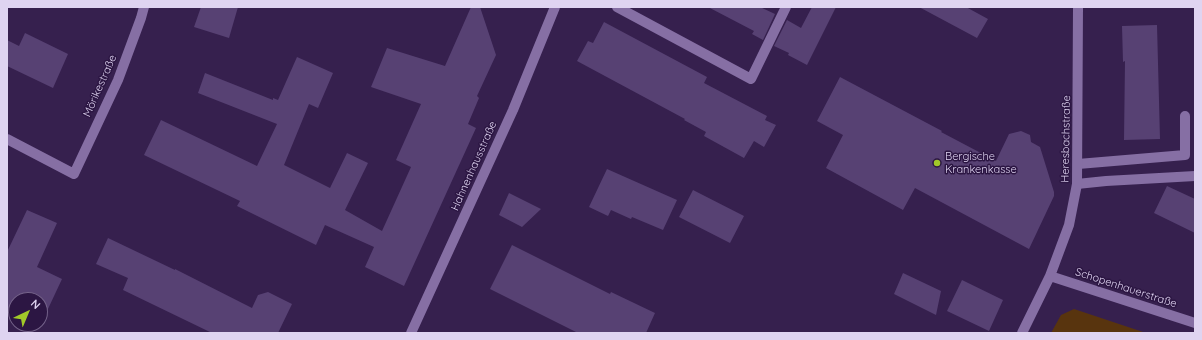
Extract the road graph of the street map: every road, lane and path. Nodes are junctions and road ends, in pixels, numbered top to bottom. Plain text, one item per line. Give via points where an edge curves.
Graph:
1 (144, 7) edge
2 (555, 7) edge
3 (617, 7) edge
4 (786, 7) edge
5 (1078, 7) edge
6 (1185, 116) dead end
7 (8, 144) edge
8 (1078, 164) junction
9 (1195, 176) edge
10 (1077, 184) junction
11 (1050, 276) junction
12 (1195, 323) edge
13 (411, 333) edge
14 (1022, 333) edge

1 - 7 street, Mörikestraße via 118,80 74,174
2 - 13 street, Hahnenhausstraße via 513,110
3 - 4 street via 751,79
5 - 8 street, Heresbachstraße
6 - 8 street via 1186,155
8 - 10 street, Heresbachstraße
9 - 10 street
10 - 11 street, Heresbachstraße via 1070,225
11 - 12 street, Schopenhauerstraße
11 - 14 street, Heresbachstraße

